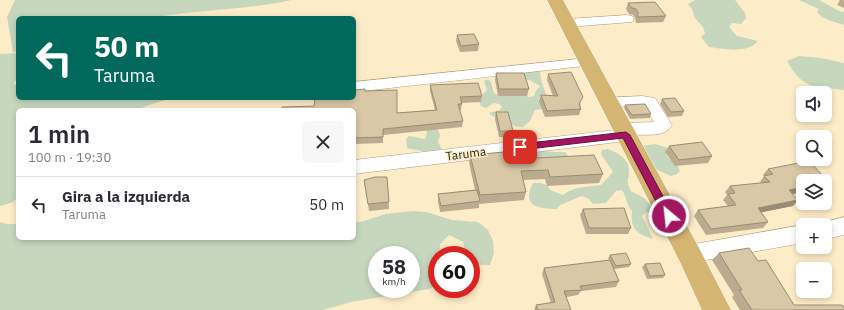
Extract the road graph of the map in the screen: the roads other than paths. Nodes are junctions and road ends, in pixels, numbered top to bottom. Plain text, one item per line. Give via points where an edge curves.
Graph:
1 (555, 0) edge
2 (627, 19) dead end
3 (567, 23) junction
4 (588, 62) junction
5 (356, 87) edge
6 (616, 102) junction
7 (630, 131) junction
8 (356, 167) edge
9 (844, 226) edge
10 (832, 229) edge
11 (796, 235) edge
12 (690, 254) junction
13 (718, 310) edge

1 - 3 main road
2 - 3 street
3 - 4 main road
4 - 5 street
4 - 6 main road
6 - 7 main road
6 - 7 street, Taruma via 649,102 664,125 660,128
7 - 8 street, Taruma
7 - 12 main road
9 - 10 street
11 - 12 street
12 - 13 main road

